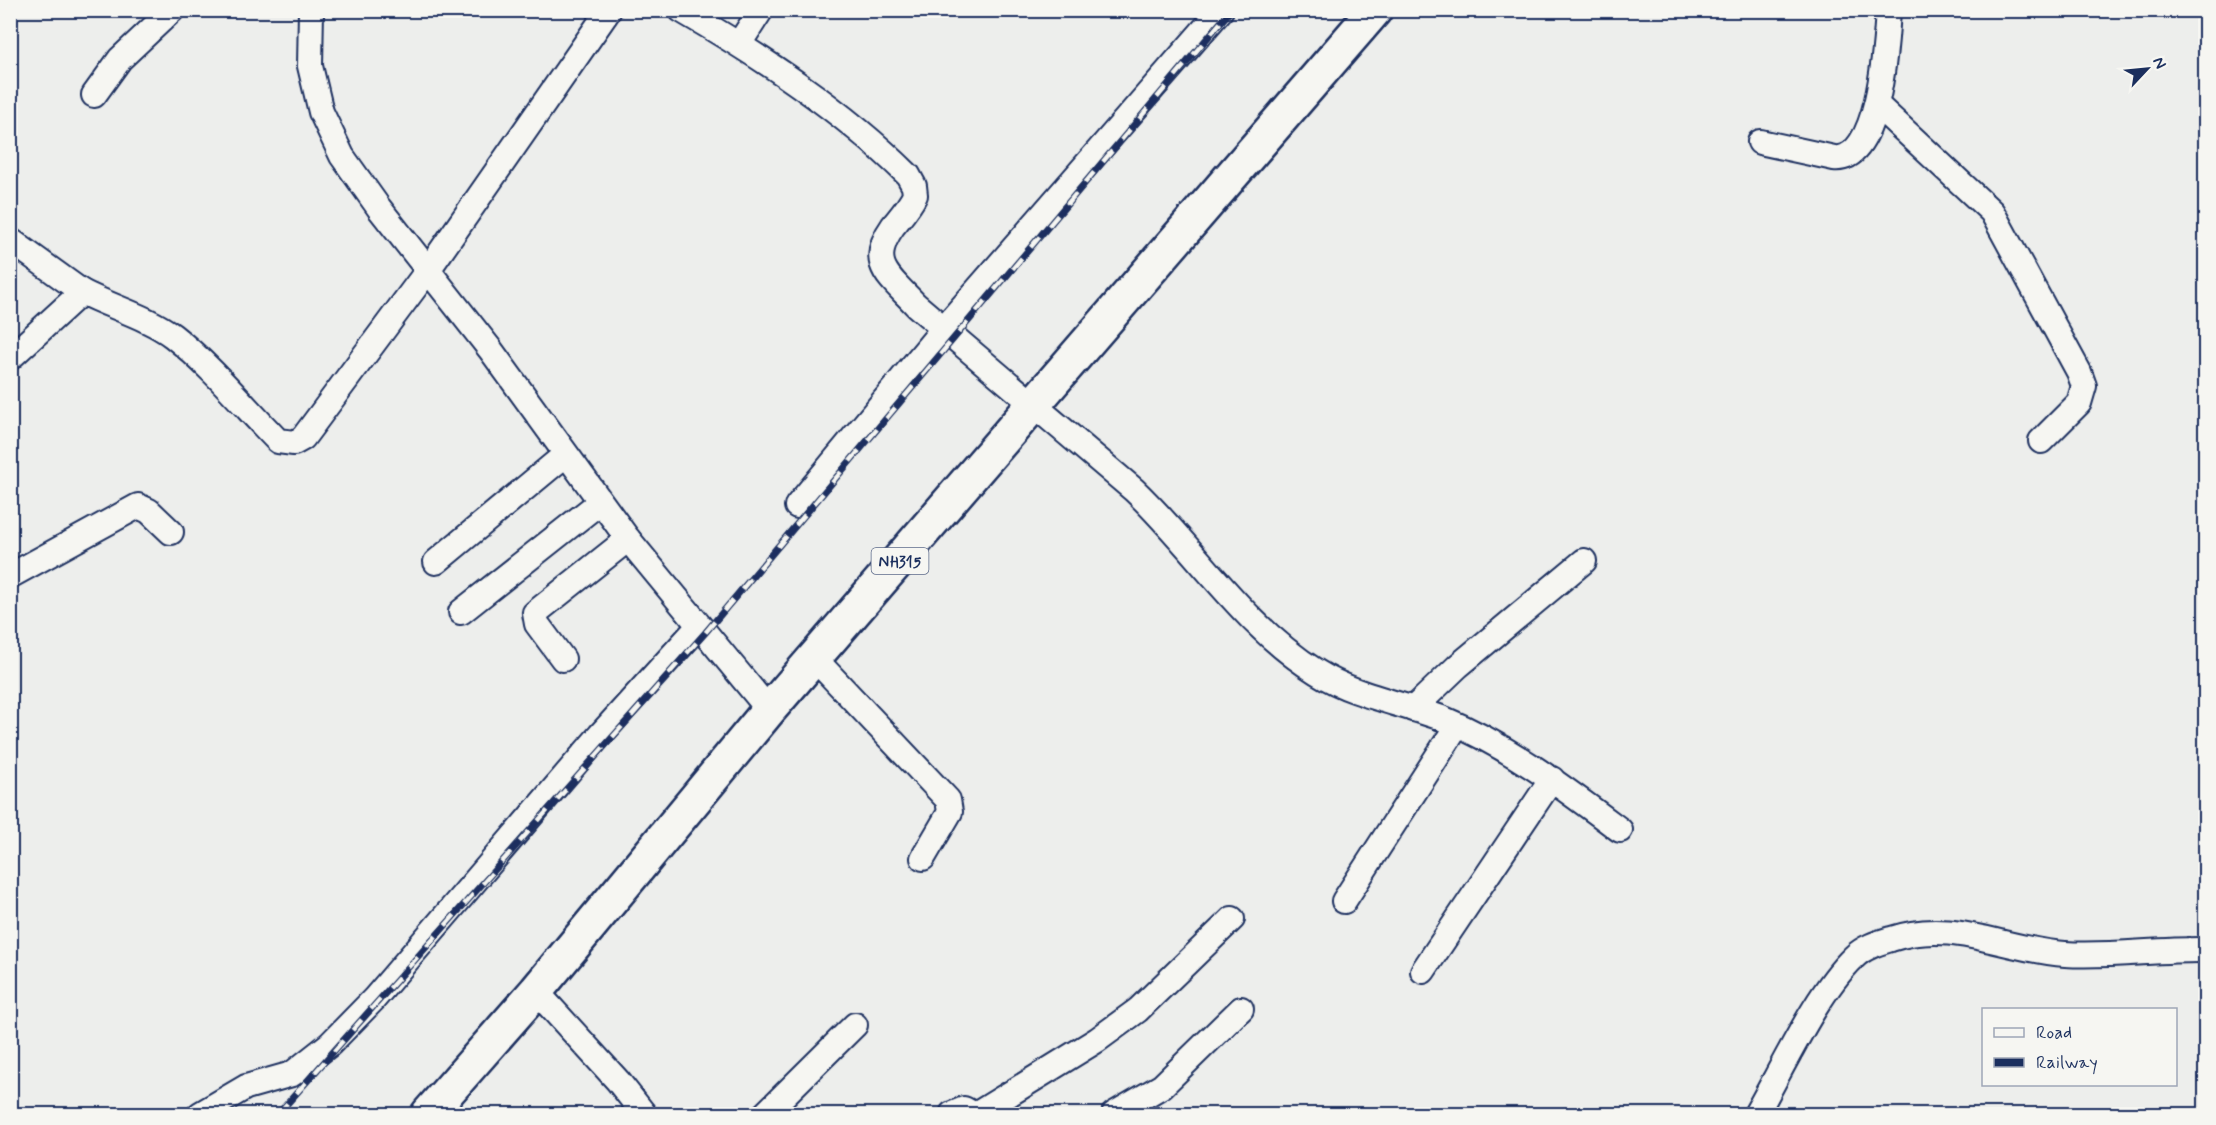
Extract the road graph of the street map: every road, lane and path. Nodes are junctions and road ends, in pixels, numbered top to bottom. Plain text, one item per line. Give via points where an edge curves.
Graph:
1 (172, 10) edge
2 (311, 10) edge
3 (609, 10) edge
4 (681, 10) edge
5 (761, 10) edge
6 (1221, 10) edge
7 (1375, 10) edge
8 (1888, 10) edge
9 (739, 44) junction
10 (94, 95) dead end
11 (1877, 105) junction
12 (1760, 142) dead end
13 (10, 240) edge
14 (428, 270) junction
15 (82, 292) junction
16 (944, 328) junction
17 (10, 358) edge
18 (1035, 404) junction
19 (2041, 441) dead end
20 (565, 455) junction
21 (600, 502) junction
22 (797, 506) dead end
23 (171, 532) dead end
24 (628, 539) junction
25 (1584, 561) dead end
26 (436, 562) dead end
27 (10, 576) edge
28 (460, 612) dead end
29 (699, 626) junction
30 (563, 659) dead end
31 (815, 659) junction
32 (1413, 709) junction
33 (769, 710) junction
34 (1457, 726) junction
35 (1552, 779) junction
36 (1620, 830) dead end
37 (923, 858) dead end
38 (1344, 901) dead end
39 (1232, 919) dead end
40 (2205, 950) edge
41 (1423, 971) dead end
42 (536, 991) junction
43 (1240, 1009) dead end
44 (855, 1025) dead end
45 (200, 1114) edge
46 (429, 1114) edge
47 (644, 1114) edge
48 (765, 1114) edge
49 (952, 1114) edge
50 (973, 1114) edge
51 (977, 1114) edge
52 (1114, 1114) edge
53 (1756, 1114) edge

1 - 10 street via 120,59
2 - 14 street via 310,66 321,111 342,156
3 - 14 street
4 - 9 street
5 - 9 street
6 - 16 street
7 - 18 highway, NH315
8 - 11 street
9 - 16 street via 795,81 908,175 915,195 882,242 879,254 882,265 916,305
11 - 12 street via 1857,146 1840,159
11 - 19 street via 1992,212 2079,372 2084,386 2079,403
13 - 15 street
14 - 15 street via 303,438 285,444 172,336 152,322
14 - 20 street
15 - 17 street
16 - 18 street
16 - 22 street
18 - 31 highway, NH315
18 - 32 street via 1167,521 1229,594 1287,652 1350,689
20 - 21 street
20 - 26 street
21 - 24 street
21 - 28 street
23 - 27 street via 138,506
24 - 29 street
24 - 30 street via 535,613 537,624
25 - 32 street via 1466,659
29 - 33 street
29 - 45 street via 600,735 374,999 330,1044 291,1074 246,1088
31 - 33 highway, NH315
31 - 37 street via 948,800 950,812
32 - 34 street
33 - 42 highway, NH315
34 - 35 street via 1503,748
34 - 38 street
35 - 36 street
35 - 41 street
39 - 51 street via 1138,1010
40 - 53 street via 2062,954 1967,933 1936,931 1875,944 1855,956 1818,1004
42 - 46 highway, NH315
42 - 47 street
43 - 52 street via 1162,1086
44 - 48 street
49 - 50 street via 964,1109

